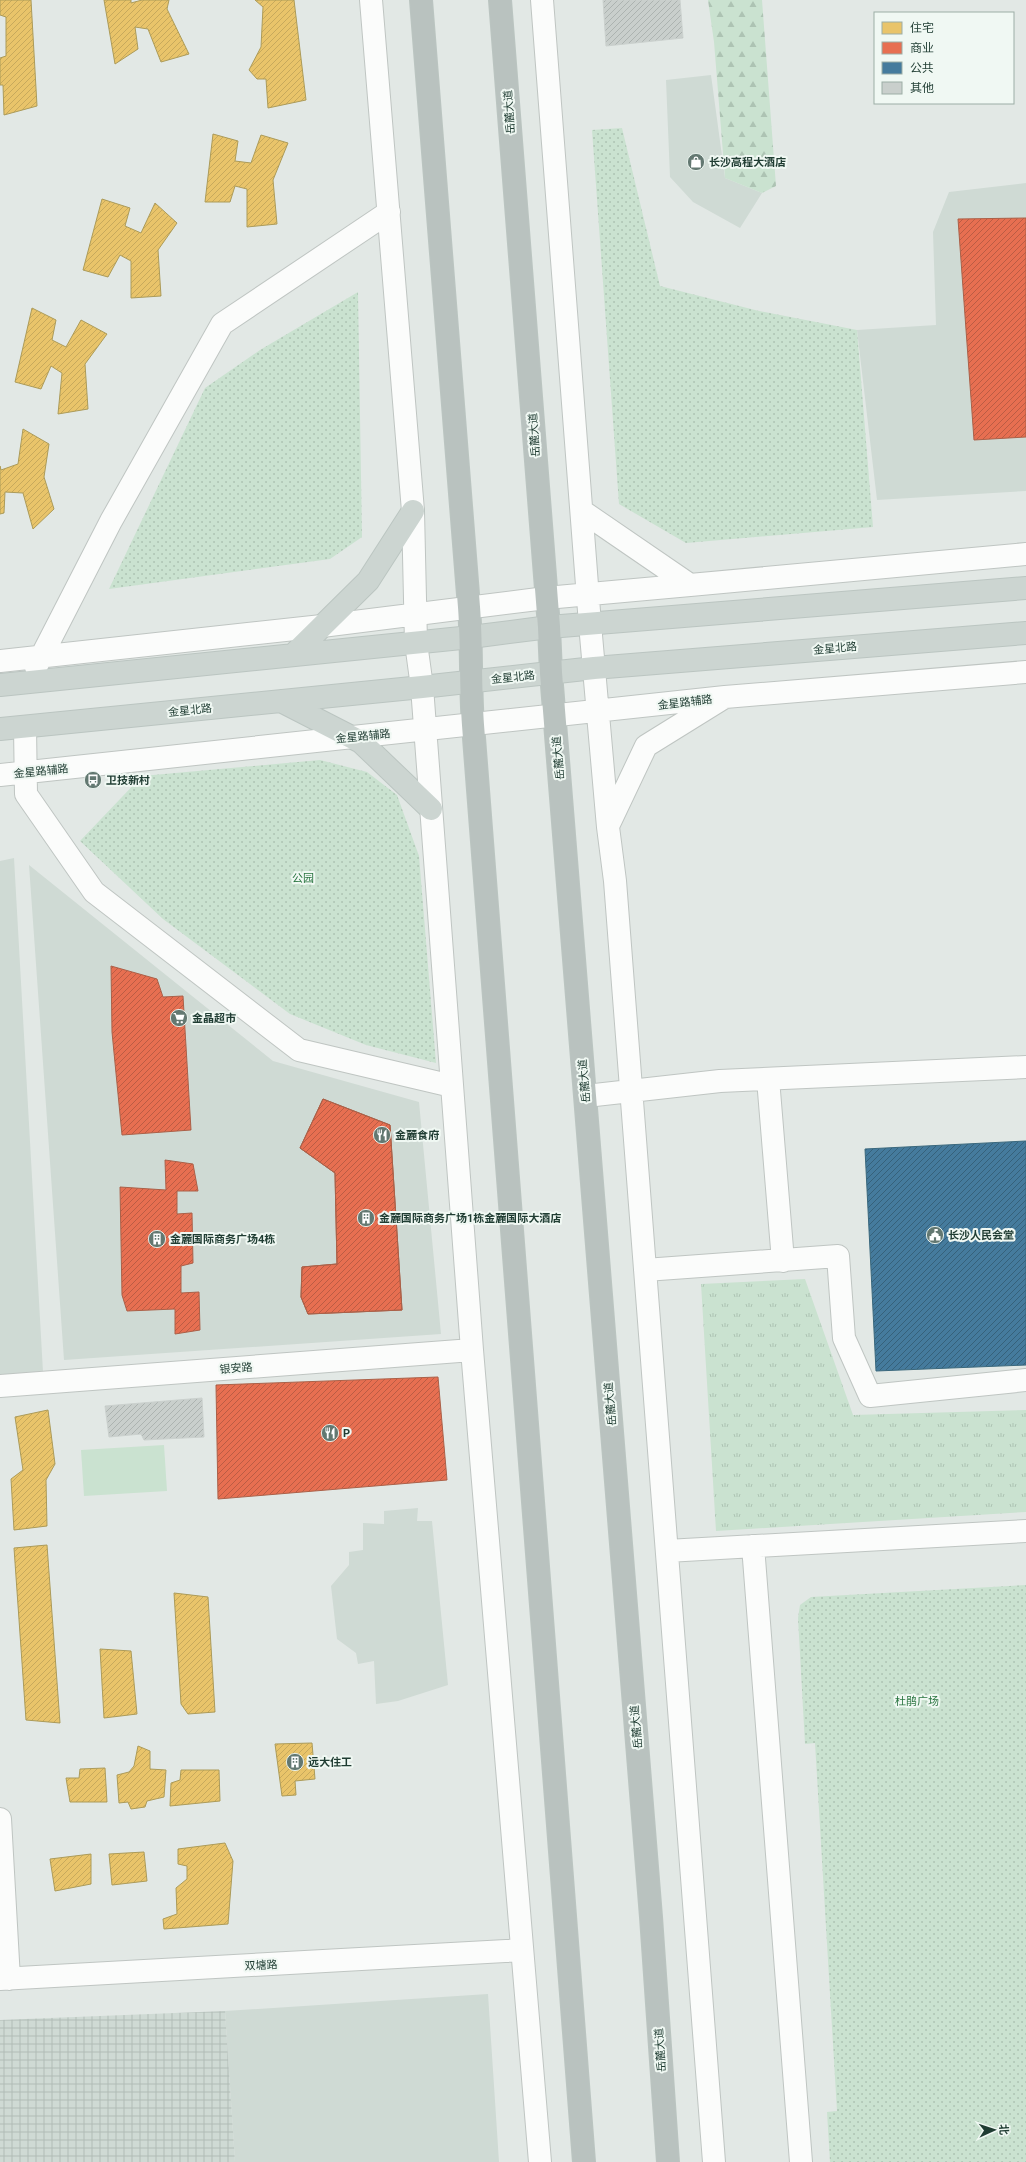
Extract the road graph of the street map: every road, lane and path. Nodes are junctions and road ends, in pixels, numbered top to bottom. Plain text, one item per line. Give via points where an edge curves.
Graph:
1 (371, 0) edge
2 (421, 0) edge
3 (500, 0) edge
4 (542, 0) edge
5 (389, 212) junction
6 (413, 511) junction
7 (582, 511) junction
8 (1026, 554) edge
9 (690, 585) junction
10 (1026, 588) edge
11 (588, 593) junction
12 (546, 598) junction
13 (469, 607) junction
14 (415, 613) junction
15 (590, 624) junction
16 (322, 626) junction
17 (549, 627) junction
18 (1026, 633) edge
19 (472, 637) junction
20 (416, 643) junction
21 (293, 655) junction
22 (0, 661) edge
23 (594, 668) junction
24 (1026, 672) edge
25 (550, 673) junction
26 (470, 681) junction
27 (28, 682) junction
28 (0, 684) edge
29 (422, 687) junction
30 (725, 697) junction
31 (281, 701) junction
32 (598, 712) junction
33 (554, 716) junction
34 (473, 724) junction
35 (25, 727) junction
36 (0, 729) edge
37 (425, 730) junction
38 (351, 737) junction
39 (27, 772) junction
40 (0, 775) edge
41 (431, 809) junction
42 (608, 827) junction
43 (1026, 1067) edge
44 (768, 1079) junction
45 (452, 1086) junction
46 (631, 1091) junction
47 (586, 1096) junction
48 (783, 1261) junction
49 (645, 1270) junction
50 (472, 1350) junction
51 (1026, 1380) edge
52 (0, 1386) edge
53 (1026, 1531) edge
54 (753, 1546) junction
55 (667, 1550) junction
56 (0, 1819) edge
57 (522, 1950) junction
58 (4, 1979) edge
59 (540, 2162) edge
60 (584, 2162) edge
61 (668, 2162) edge
62 (714, 2162) edge
63 (801, 2162) edge

1 - 5 street
2 - 13 highway
3 - 12 highway, 岳麓大道
4 - 7 street
5 - 6 street
5 - 27 street via 222,324 111,521
6 - 14 street
6 - 16 main road via 368,581
7 - 9 street
7 - 11 street
8 - 9 street
9 - 11 street
10 - 15 main road
11 - 12 street
11 - 15 street
12 - 13 street
12 - 17 highway, 岳麓大道
13 - 14 street
13 - 19 highway
14 - 16 street
14 - 20 street
15 - 17 main road
15 - 23 street
16 - 21 main road
16 - 22 street
17 - 19 main road
17 - 25 highway, 岳麓大道
18 - 23 main road, 金星北路
19 - 20 main road
19 - 26 highway
20 - 21 main road
20 - 29 street
21 - 27 main road
23 - 25 main road, 金星北路
23 - 32 street
24 - 30 street, 金星路辅路
25 - 26 main road, 金星北路
25 - 33 highway, 岳麓大道
26 - 29 main road, 金星北路
26 - 34 highway
27 - 28 main road
29 - 31 main road, 金星北路
29 - 37 street
30 - 32 street, 金星路辅路
30 - 42 street via 646,746
31 - 35 main road, 金星北路
31 - 38 main road
32 - 33 street, 金星路辅路
32 - 42 street
33 - 34 street, 金星路辅路
33 - 47 highway, 岳麓大道
34 - 37 street, 金星路辅路
34 - 60 highway
35 - 36 main road, 金星北路
35 - 39 street
37 - 38 street, 金星路辅路
37 - 41 street
38 - 39 street, 金星路辅路
38 - 41 main road via 361,742
39 - 40 street, 金星路辅路
39 - 45 street via 26,794 94,892 299,1050
41 - 45 street
42 - 46 street via 615,881
43 - 44 street
44 - 46 street via 720,1081
44 - 48 street
45 - 50 street
46 - 47 street
46 - 49 street
47 - 61 highway, 岳麓大道
48 - 49 street
48 - 51 street via 838,1256 844,1338 870,1396
49 - 55 street
50 - 52 street, 银安路
50 - 57 street
53 - 54 street
54 - 55 street
54 - 63 street
55 - 62 street
56 - 58 street
57 - 58 street, 双塘路
57 - 59 street

